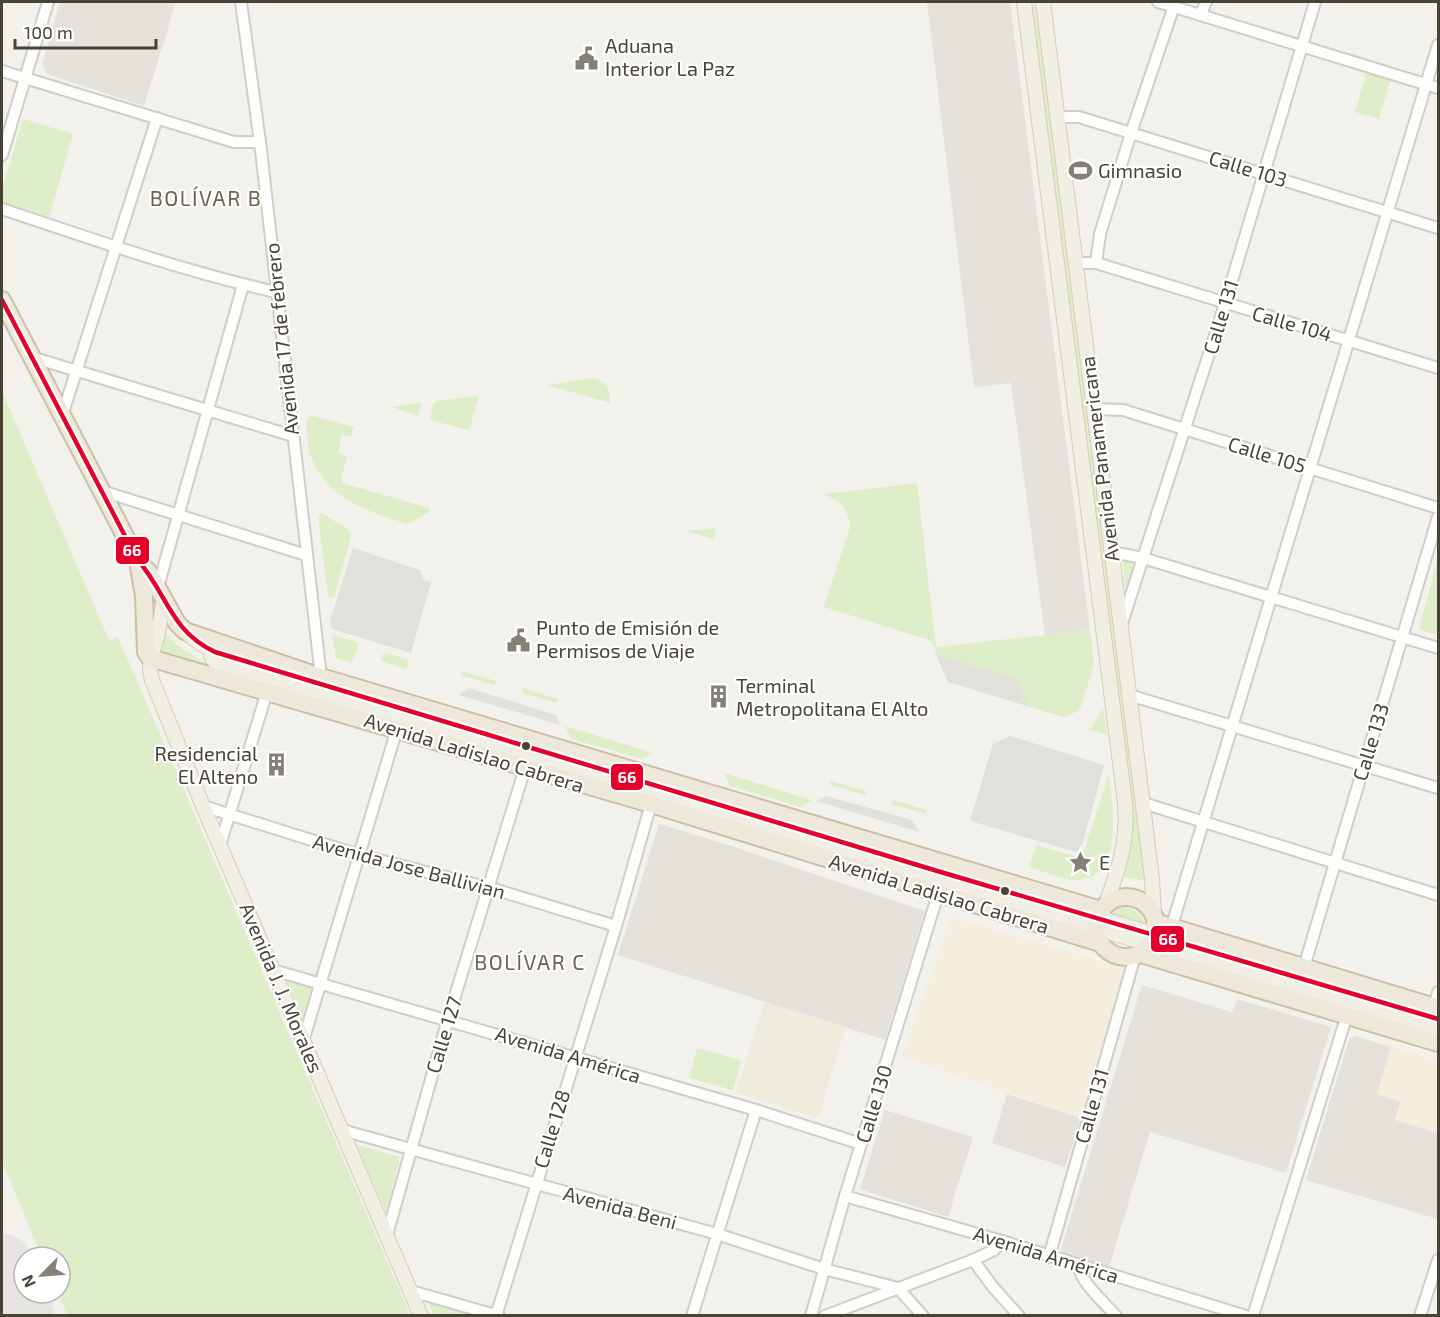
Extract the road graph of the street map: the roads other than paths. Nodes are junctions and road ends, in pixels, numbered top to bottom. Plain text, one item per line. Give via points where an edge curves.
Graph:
1 (48, 2) edge
2 (241, 2) edge
3 (1024, 2) edge
4 (1043, 2) edge
5 (1158, 2) edge
6 (1206, 2) edge
7 (1315, 2) edge
8 (1174, 6) junction
9 (1201, 14) junction
10 (1438, 45) edge
11 (1302, 46) junction
12 (2, 71) edge
13 (24, 79) junction
14 (1427, 84) junction
15 (1438, 88) edge
16 (1057, 117) junction
17 (157, 118) junction
18 (1131, 133) junction
19 (260, 142) junction
20 (2, 155) edge
21 (1264, 174) junction
22 (2, 209) edge
23 (1388, 212) junction
24 (1438, 228) edge
25 (116, 247) junction
26 (1076, 263) junction
27 (1096, 263) junction
28 (243, 285) junction
29 (276, 292) junction
30 (2, 300) edge
31 (1225, 304) junction
32 (1349, 340) junction
33 (31, 357) junction
34 (1438, 368) edge
35 (76, 371) junction
36 (1095, 409) junction
37 (207, 410) junction
38 (62, 416) junction
39 (1186, 430) junction
40 (293, 436) junction
41 (1310, 469) junction
42 (102, 491) junction
43 (1438, 508) edge
44 (177, 515) junction
45 (1438, 517) edge
46 (1111, 552) junction
47 (306, 555) junction
48 (1143, 558) junction
49 (137, 559) junction
50 (161, 592) junction
51 (1272, 596) junction
52 (1120, 630) junction
53 (185, 632) junction
54 (1403, 637) junction
55 (1438, 648) edge
56 (215, 657) junction
57 (150, 658) junction
58 (1126, 669) junction
59 (1109, 671) junction
60 (321, 676) junction
61 (267, 692) junction
62 (1129, 695) junction
63 (364, 709) junction
64 (336, 712) junction
65 (1232, 726) junction
66 (390, 727) junction
67 (1364, 765) junction
68 (525, 768) junction
69 (1438, 788) edge
70 (1143, 803) junction
71 (651, 804) junction
72 (203, 806) junction
73 (230, 815) junction
74 (1203, 822) junction
75 (220, 845) junction
76 (359, 855) junction
77 (1335, 863) junction
78 (490, 888) junction
79 (939, 894) junction
80 (1438, 895) edge
81 (1100, 921) junction
82 (616, 926) junction
83 (1156, 940) junction
84 (1304, 967) junction
85 (273, 970) junction
86 (321, 983) junction
87 (1437, 1006) edge
88 (1347, 1015) junction
89 (448, 1019) junction
90 (1438, 1031) edge
91 (304, 1038) junction
92 (1438, 1043) edge
93 (574, 1057) junction
94 (756, 1110) junction
95 (342, 1130) junction
96 (861, 1144) junction
97 (410, 1148) junction
98 (535, 1185) junction
99 (845, 1196) junction
100 (387, 1234) junction
101 (717, 1234) junction
102 (1002, 1241) junction
103 (1049, 1257) junction
104 (974, 1260) junction
105 (1438, 1260) edge
106 (1079, 1266) junction
107 (824, 1269) junction
108 (898, 1288) junction
109 (411, 1291) junction
110 (497, 1315) edge
111 (829, 1315) edge
112 (421, 1316) edge
113 (692, 1316) edge
114 (811, 1316) edge
115 (923, 1316) edge
116 (1019, 1316) edge
117 (1116, 1316) edge
118 (1246, 1316) edge
119 (1253, 1316) edge
120 (1420, 1316) edge

1 - 13 street
2 - 19 street, Avenida 17 de febrero
3 - 59 main road, Avenida Panamericana
4 - 16 main road, Avenida Panamericana
5 - 8 street
6 - 9 street
7 - 11 street, Calle 131
8 - 9 street
8 - 18 street
9 - 11 street
10 - 14 street, Calle 131
11 - 14 street
11 - 21 street, Calle 131
12 - 13 street
13 - 17 street
13 - 20 street
14 - 15 street
14 - 23 street, Calle 131
16 - 18 street, Calle 103 via 1079,117
16 - 26 main road, Avenida Panamericana
17 - 19 street via 234,142
17 - 25 street
18 - 21 street, Calle 103
18 - 27 street
19 - 29 street, Avenida 17 de febrero
21 - 23 street, Calle 103
21 - 31 street, Calle 131
22 - 25 street
23 - 24 street, Calle 103
23 - 32 street, Calle 131
25 - 28 street
25 - 35 street
26 - 27 street, Calle 104
26 - 36 main road, Avenida Panamericana
27 - 31 street, Calle 104
28 - 29 street
28 - 37 street
29 - 40 street, Avenida 17 de febrero
30 - 33 highway, Avenida Ladislao Cabrera
31 - 32 street, Calle 104
31 - 39 street, Calle 131
32 - 34 street, Calle 104
32 - 41 street, Calle 131
33 - 35 street
33 - 38 highway, Avenida Ladislao Cabrera
35 - 37 street
35 - 38 street
36 - 39 street, Calle 105 via 1123,410
36 - 46 main road, Avenida Panamericana
37 - 40 street
37 - 44 street
38 - 42 highway, Avenida Ladislao Cabrera
39 - 41 street, Calle 105
39 - 48 street, Calle 131
40 - 47 street, Avenida 17 de febrero
41 - 43 street, Calle 105
41 - 51 street, Calle 131
42 - 44 street
42 - 49 highway, Avenida Ladislao Cabrera
44 - 47 street
44 - 50 street
45 - 54 street, Calle 133
46 - 48 street
46 - 52 main road, Avenida Panamericana
47 - 60 street, Avenida 17 de febrero
48 - 51 street
48 - 52 street, Calle 131
49 - 50 highway, Avenida Ladislao Cabrera
49 - 57 highway, Avenida Ladislao Cabrera via 144,596 146,652
50 - 53 highway, Avenida Ladislao Cabrera
50 - 57 main road via 156,641
51 - 54 street
51 - 65 street, Calle 131
52 - 58 main road, Avenida Panamericana
53 - 56 main road, Avenida Ladislao Cabrera
53 - 60 highway, Avenida Ladislao Cabrera
54 - 55 street
54 - 67 street, Calle 133
56 - 63 main road, Avenida Ladislao Cabrera
56 - 81 main road, Avenida Ladislao Cabrera
57 - 61 highway, Avenida Ladislao Cabrera
57 - 72 main road, Avenida J. J. Morales via 152,680
58 - 59 main road
58 - 62 main road, Avenida Panamericana
59 - 81 main road, Avenida Panamericana via 1126,822 1125,847
60 - 81 highway, Avenida Ladislao Cabrera
61 - 64 highway, Avenida Ladislao Cabrera
61 - 73 street
62 - 65 street
62 - 70 main road, Avenida Panamericana
63 - 64 highway
63 - 66 highway
63 - 81 main road, Avenida Ladislao Cabrera
64 - 66 highway, Avenida Ladislao Cabrera
65 - 67 street
65 - 74 street, Calle 131
66 - 68 highway, Avenida Ladislao Cabrera
66 - 76 street
67 - 69 street
67 - 77 street, Calle 133
68 - 71 highway, Avenida Ladislao Cabrera
68 - 78 street, Calle 127
70 - 74 street
70 - 83 main road, Avenida Panamericana
71 - 79 highway, Avenida Ladislao Cabrera
71 - 82 street, Calle 128
72 - 73 street, Avenida Jose Ballivian
72 - 75 main road, Avenida J. J. Morales
73 - 75 street
73 - 76 street, Avenida Jose Ballivian
74 - 77 street
74 - 83 street, Calle 131
75 - 85 main road, Avenida J. J. Morales
76 - 78 street, Avenida Jose Ballivian
76 - 86 street
77 - 80 street
77 - 84 street, Calle 133
78 - 82 street, Avenida Jose Ballivian
78 - 89 street, Calle 127
79 - 81 highway, Avenida Ladislao Cabrera
79 - 96 street, Calle 130
81 - 83 main road, Avenida Ladislao Cabrera
81 - 83 highway via 1105,950 1120,957
81 - 83 highway via 1118,898 1136,899 1147,906
82 - 93 street, Calle 128
83 - 84 highway, Avenida Ladislao Cabrera
83 - 87 main road, Avenida Ladislao Cabrera
83 - 88 highway, Avenida Ladislao Cabrera
83 - 90 main road, Avenida Ladislao Cabrera
83 - 103 street, Calle 131
84 - 87 highway, Avenida Ladislao Cabrera
85 - 86 street, Avenida América
85 - 91 main road, Avenida J. J. Morales
86 - 89 street, Avenida América
86 - 91 street
88 - 92 highway, Avenida Ladislao Cabrera
88 - 119 street
89 - 93 street, Avenida América
89 - 97 street, Calle 127
91 - 95 main road, Avenida J. J. Morales
93 - 94 street, Avenida América
93 - 98 street, Calle 128
94 - 96 street, Avenida América
94 - 101 street
95 - 97 street, Avenida Beni
95 - 100 main road, Avenida J. J. Morales
96 - 99 street, Calle 130
97 - 98 street, Avenida Beni
97 - 100 street, Calle 127
98 - 101 street, Avenida Beni
98 - 110 street, Calle 128
99 - 102 street, Avenida América
99 - 107 street, Calle 130
100 - 109 main road, Avenida J. J. Morales
101 - 107 street, Avenida Beni
101 - 113 street
102 - 103 street, Avenida América
102 - 104 street
103 - 106 street, Avenida América
104 - 108 street
104 - 116 street
105 - 120 street
106 - 117 street via 1084,1280
106 - 118 street, Avenida América
107 - 108 street, Avenida Beni
107 - 114 street, Calle 130
108 - 111 street
108 - 115 street
109 - 110 street
109 - 112 main road, Avenida J. J. Morales

